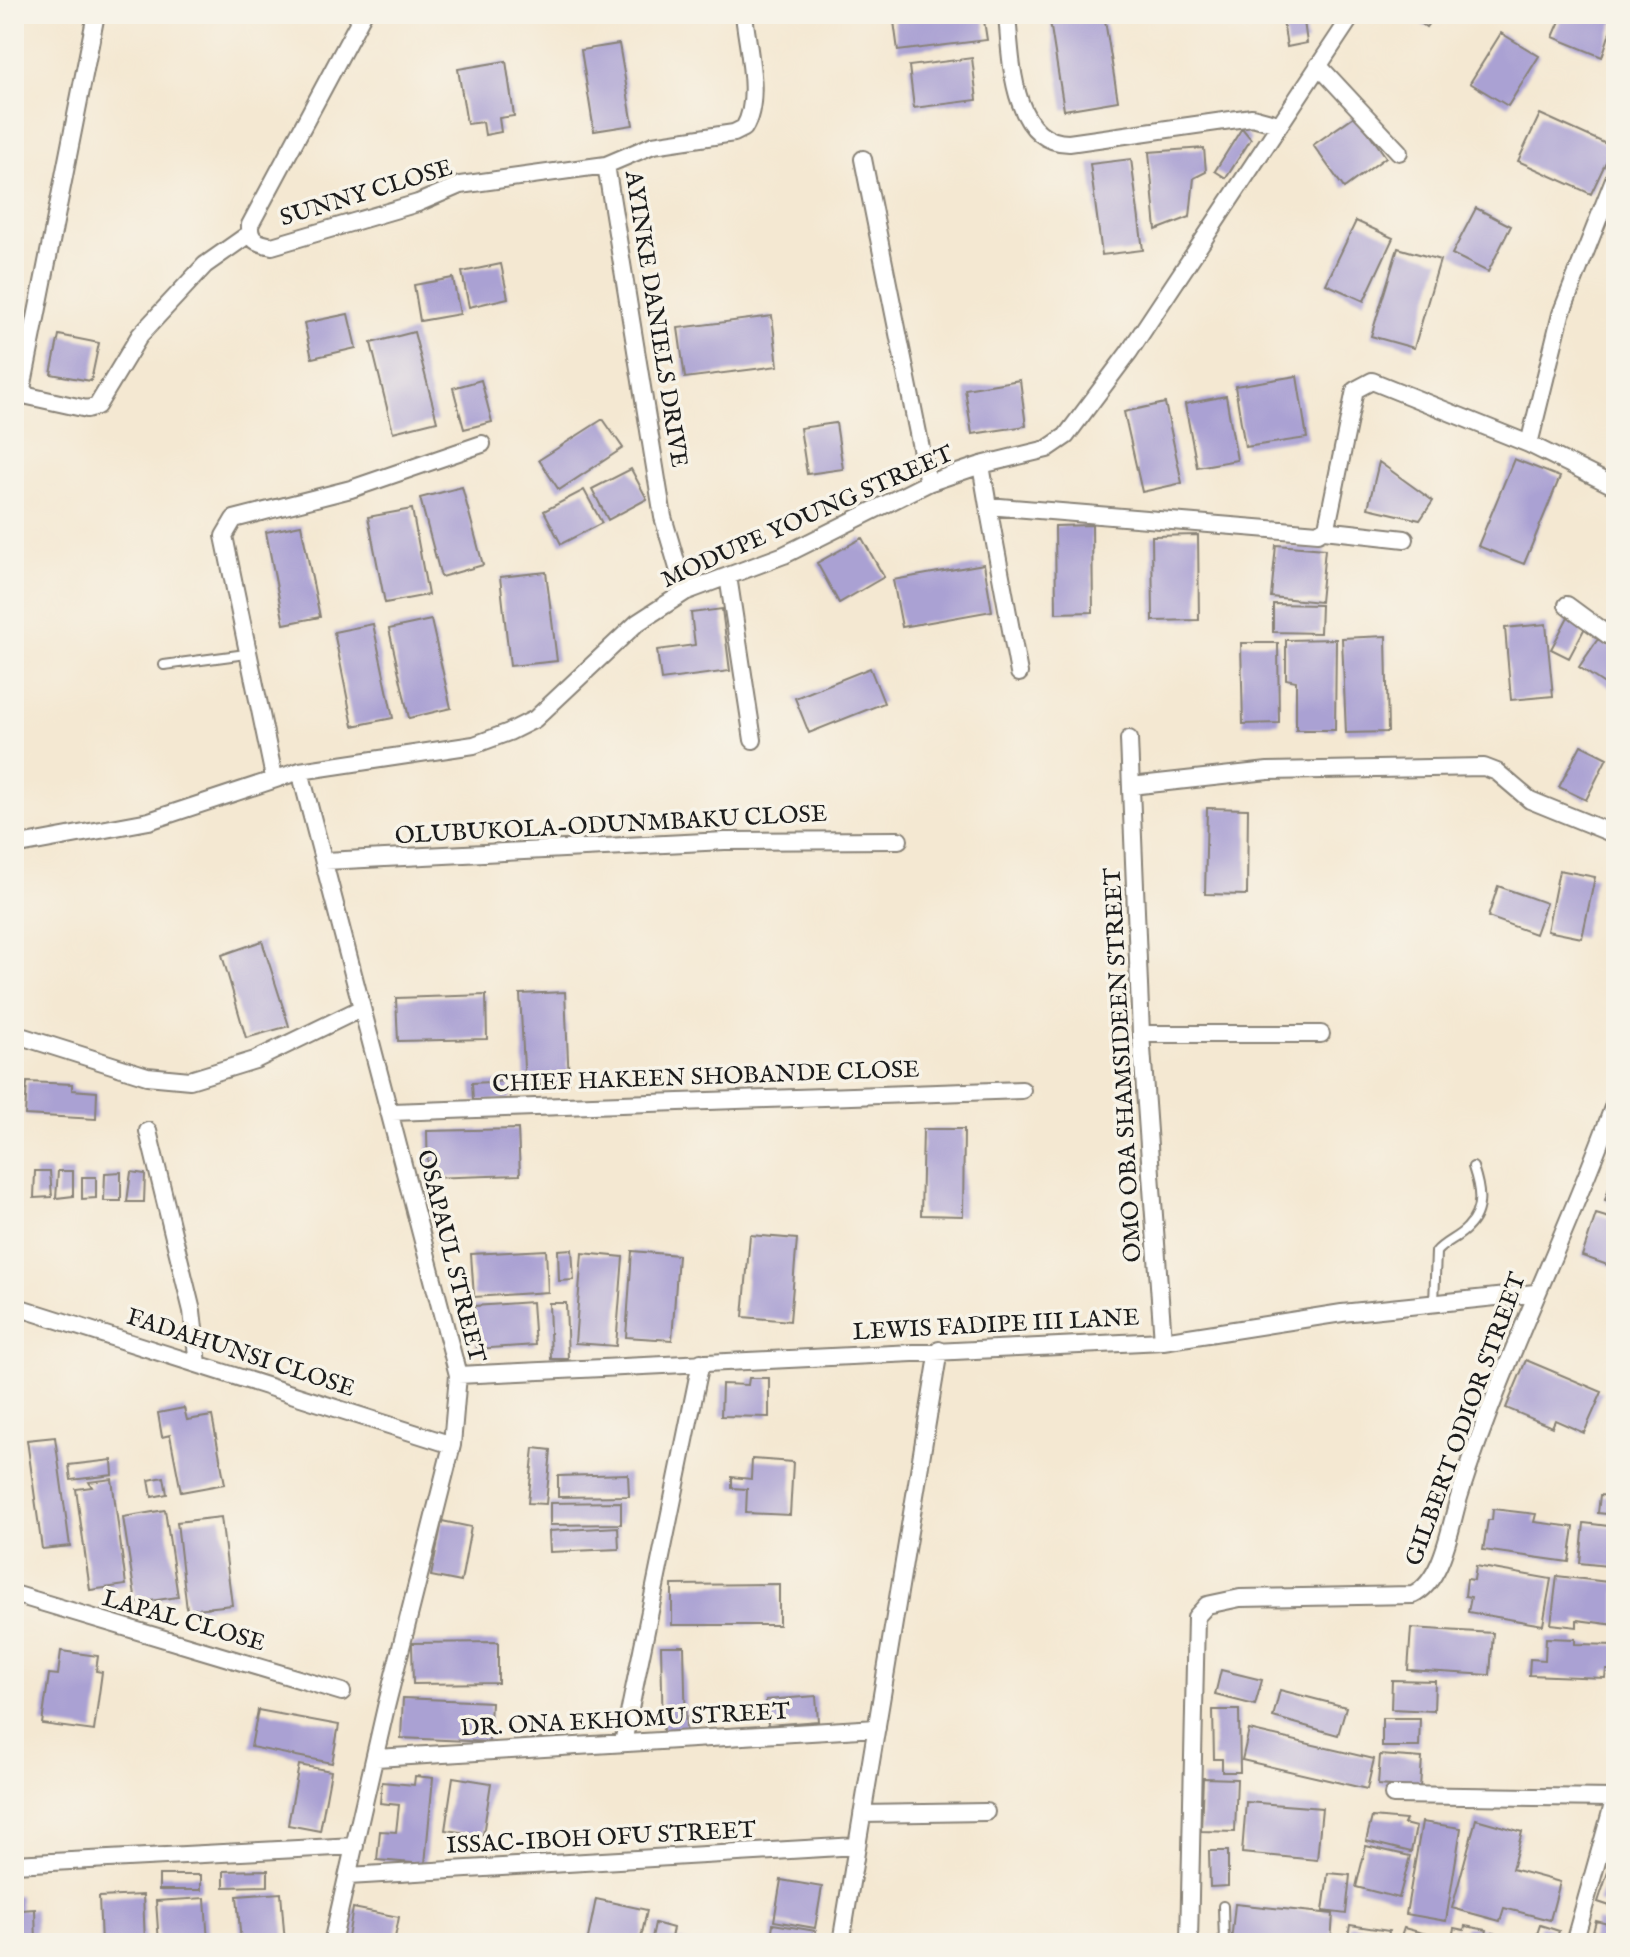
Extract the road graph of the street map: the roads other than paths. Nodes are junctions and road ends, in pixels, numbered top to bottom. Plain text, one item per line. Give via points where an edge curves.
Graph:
1 (96, 14) edge
2 (363, 14) edge
3 (744, 14) edge
4 (1007, 14) edge
5 (1353, 14) edge
6 (1318, 65) junction
7 (1278, 124) junction
8 (1399, 152) dead end
9 (863, 159) dead end
10 (606, 165) junction
11 (1616, 174) edge
12 (249, 234) junction
13 (482, 444) dead end
14 (1529, 444) junction
15 (981, 465) junction
16 (928, 483) junction
17 (1616, 487) edge
18 (988, 506) junction
19 (1324, 530) junction
20 (1405, 539) dead end
21 (728, 576) junction
22 (685, 592) junction
23 (1567, 605) dead end
24 (1616, 641) edge
25 (246, 654) junction
26 (164, 665) dead end
27 (1019, 673) dead end
28 (1129, 739) dead end
29 (753, 740) dead end
30 (300, 771) junction
31 (274, 777) junction
32 (1131, 786) junction
33 (1616, 835) edge
34 (899, 840) dead end
35 (14, 846) edge
36 (325, 861) junction
37 (362, 1008) junction
38 (14, 1034) edge
39 (1141, 1034) junction
40 (1321, 1034) dead end
41 (1022, 1090) dead end
42 (1616, 1099) edge
43 (392, 1112) junction
44 (148, 1131) dead end
45 (1473, 1167) dead end
46 (1535, 1293) junction
47 (1434, 1304) junction
48 (14, 1306) edge
49 (1163, 1341) junction
50 (939, 1350) junction
51 (701, 1362) junction
52 (198, 1364) junction
53 (458, 1375) junction
54 (452, 1445) junction
55 (14, 1594) edge
56 (342, 1692) dead end
57 (877, 1728) junction
58 (623, 1743) junction
59 (376, 1758) junction
60 (1393, 1795) dead end
61 (1615, 1796) edge
62 (986, 1812) dead end
63 (862, 1814) junction
64 (355, 1846) junction
65 (857, 1846) junction
66 (14, 1864) edge
67 (348, 1876) junction
68 (1223, 1906) dead end
69 (332, 1943) edge
70 (841, 1943) edge
71 (1189, 1943) edge
72 (1224, 1943) edge
73 (1574, 1943) edge

1 - 12 street via 22,389 28,396 72,406 97,406 140,335 205,265
2 - 12 street, SUNNY CLOSE
3 - 10 street, AYINKE DANIELS DRIVE via 752,87 744,128 718,138 653,145
4 - 7 street via 1020,99 1031,126 1050,142 1252,117
5 - 6 street, MODUPE YOUNG STREET
6 - 7 street, MODUPE YOUNG STREET
6 - 8 street
7 - 15 street, MODUPE YOUNG STREET via 1129,352 1066,436 1036,453
9 - 16 street
10 - 12 street, SUNNY CLOSE via 460,185 418,203 272,246 255,242
10 - 22 street, AYINKE DANIELS DRIVE via 663,517
11 - 14 street via 1561,314
13 - 25 street via 351,489 230,521 224,536
14 - 17 street
14 - 19 street via 1379,383 1364,382 1355,390
15 - 16 street, MODUPE YOUNG STREET
15 - 18 street
16 - 21 street, MODUPE YOUNG STREET via 784,555
18 - 19 street via 1291,533
18 - 27 street
19 - 20 street
21 - 22 street, MODUPE YOUNG STREET
21 - 29 street
22 - 30 street, MODUPE YOUNG STREET via 637,623 535,719 509,732 474,745
23 - 24 street
25 - 26 lane
25 - 31 street
28 - 32 street, OMO OBA SHAMSIDEEN STREET
30 - 31 street, MODUPE YOUNG STREET
30 - 36 street, OSAPAUL STREET
31 - 35 street, MODUPE YOUNG STREET via 149,821
32 - 33 street via 1268,771 1484,767 1530,800
32 - 39 street, OMO OBA SHAMSIDEEN STREET
34 - 36 street, OLUBUKOLA-ODUNMBAKU CLOSE via 725,841
36 - 37 street, OSAPAUL STREET
37 - 38 street via 255,1060 190,1080 147,1076
37 - 43 street, OSAPAUL STREET
39 - 40 street
39 - 49 street, OMO OBA SHAMSIDEEN STREET
41 - 43 street, CHIEF HAKEEN SHOBANDE CLOSE
42 - 46 street, GILBERT ODIOR STREET
43 - 53 street, OSAPAUL STREET
44 - 52 street via 192,1311
45 - 47 lane via 1480,1201 1468,1227 1436,1252
46 - 47 street, LEWIS FADIPE III LANE
46 - 71 street, GILBERT ODIOR STREET via 1426,1589 1413,1595 1240,1598 1207,1605 1196,1617
47 - 49 street, LEWIS FADIPE III LANE
48 - 52 street, FADAHUNSI CLOSE
49 - 50 street, LEWIS FADIPE III LANE
50 - 51 street, LEWIS FADIPE III LANE
50 - 57 street
51 - 53 street, LEWIS FADIPE III LANE
51 - 58 street
52 - 54 street, FADAHUNSI CLOSE
53 - 54 street, OSAPAUL STREET
54 - 59 street, OSAPAUL STREET
55 - 56 street, LAPAL CLOSE
57 - 58 street, DR. ONA EKHOMU STREET
57 - 63 street
58 - 59 street, DR. ONA EKHOMU STREET
59 - 64 street, OSAPAUL STREET
60 - 61 street
61 - 73 street
62 - 63 street
63 - 65 street
64 - 66 street
64 - 67 street, OSAPAUL STREET
65 - 67 street, ISSAC-IBOH OFU STREET
65 - 70 street
67 - 69 street, OSAPAUL STREET
68 - 72 lane

